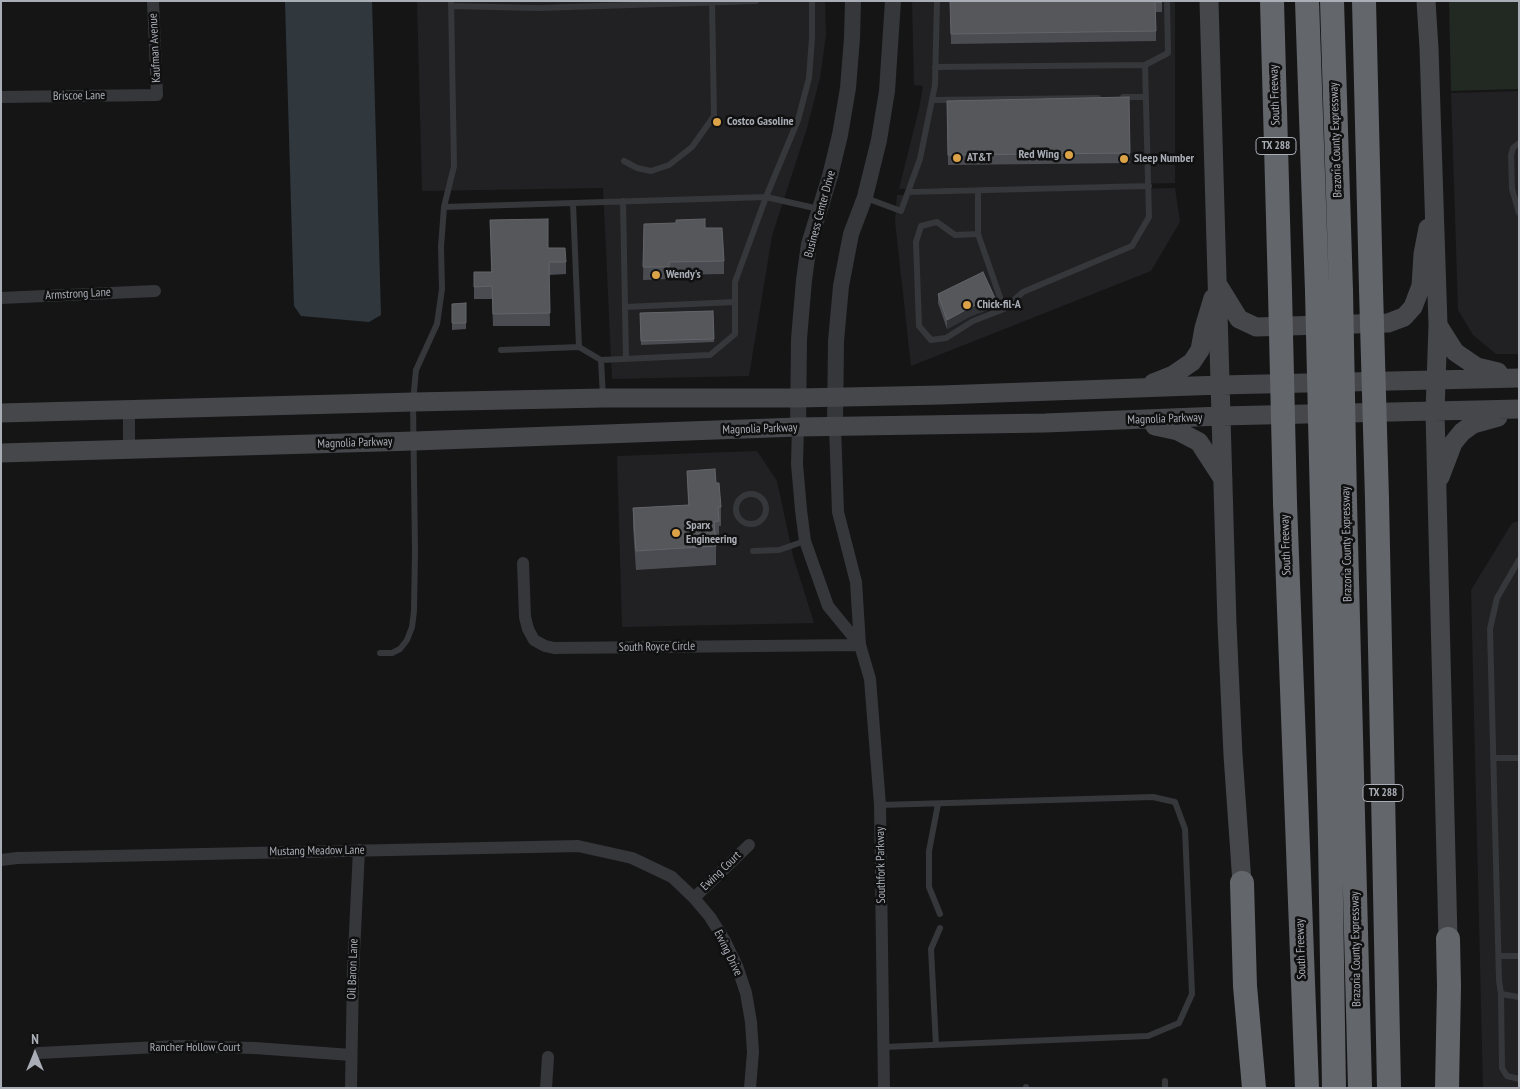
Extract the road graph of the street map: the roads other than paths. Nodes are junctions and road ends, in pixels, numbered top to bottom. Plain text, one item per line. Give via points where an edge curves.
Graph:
1 (153, 1) edge
2 (756, 1) edge
3 (812, 1) edge
4 (854, 1) edge
5 (893, 1) edge
6 (937, 1) edge
7 (1167, 1) edge
8 (1209, 1) edge
9 (1272, 1) edge
10 (1307, 1) edge
11 (1332, 1) edge
12 (1364, 1) edge
13 (1426, 1) edge
14 (712, 2) edge
15 (451, 4) edge
16 (1145, 65) junction
17 (935, 67) junction
18 (157, 95) joint
19 (1, 97) edge
20 (1107, 97) edge
21 (1116, 97) edge
22 (1146, 97) junction
23 (932, 100) junction
24 (1519, 143) edge
25 (624, 162) dead end
26 (1149, 186) junction
27 (978, 191) junction
28 (908, 192) junction
29 (766, 197) junction
30 (865, 197) junction
31 (623, 201) junction
32 (1434, 201) junction
33 (573, 203) junction
34 (444, 206) junction
35 (820, 209) junction
36 (1519, 213) edge
37 (978, 234) junction
38 (1217, 284) junction
39 (155, 291) dead end
40 (1, 298) edge
41 (735, 302) junction
42 (625, 307) junction
43 (1004, 309) junction
44 (1438, 325) junction
45 (579, 347) junction
46 (501, 350) dead end
47 (626, 359) junction
48 (601, 360) junction
49 (1519, 377) edge
50 (1435, 379) junction
51 (1221, 385) junction
52 (1140, 388) junction
53 (834, 397) junction
54 (603, 398) junction
55 (798, 398) junction
56 (413, 402) junction
57 (129, 409) junction
58 (1519, 410) edge
59 (1435, 412) junction
60 (1, 413) edge
61 (1221, 416) junction
62 (1129, 420) junction
63 (798, 427) junction
64 (835, 427) junction
65 (414, 441) junction
66 (129, 449) junction
67 (1, 453) edge
68 (1223, 479) junction
69 (1436, 487) junction
70 (745, 495) joint
71 (805, 541) junction
72 (753, 551) dead end
73 (1519, 560) edge
74 (523, 564) dead end
75 (860, 645) junction
76 (380, 653) dead end
77 (1493, 758) junction
78 (1519, 758) edge
79 (938, 804) junction
80 (880, 805) junction
81 (749, 845) dead end
82 (359, 850) junction
83 (632, 858) joint
84 (1, 860) edge
85 (1242, 883) joint
86 (694, 898) junction
87 (940, 914) dead end
88 (940, 928) dead end
89 (1448, 939) joint
90 (1499, 956) junction
91 (1519, 956) edge
92 (1501, 994) junction
93 (1519, 997) edge
94 (936, 1045) junction
95 (884, 1047) junction
96 (38, 1053) dead end
97 (351, 1055) junction
98 (548, 1057) dead end
99 (1519, 1079) edge
100 (351, 1088) edge
101 (546, 1088) edge
102 (750, 1088) edge
103 (884, 1088) edge
104 (1254, 1088) edge
105 (1307, 1088) edge
106 (1334, 1088) edge
107 (1360, 1088) edge
108 (1389, 1088) edge
109 (1448, 1088) edge

1 - 18 street, Kaufman Avenue
2 - 14 lane
3 - 29 lane via 809,78 798,120
4 - 35 street, Business Center Drive via 848,88 840,135
5 - 30 street via 887,91
6 - 17 lane
7 - 16 lane via 1168,53
8 - 38 main road
9 - 105 highway, South Freeway / TX 288, bridge via 1285,504
10 - 106 highway, Brazoria County Expressway, bridge via 1317,291
11 - 107 highway, Brazoria County Expressway, bridge
12 - 108 highway, TX 288, bridge
13 - 32 main road
14 - 15 lane via 538,8
14 - 25 lane via 714,116 692,147 669,165 651,171
15 - 34 lane via 454,166
16 - 17 lane
16 - 22 lane
17 - 23 lane
18 - 19 street, Briscoe Lane
20 - 23 lane
21 - 22 lane
22 - 26 lane
23 - 28 lane via 920,158
24 - 36 lane via 1511,155 1512,189
26 - 27 lane
26 - 43 lane via 1150,217 1132,246 1023,292
27 - 28 lane
27 - 37 lane
28 - 30 lane via 901,211
29 - 31 lane
29 - 35 lane
29 - 41 lane via 735,282
30 - 53 street via 851,234 841,286
31 - 33 lane
31 - 42 lane
32 - 38 main road via 1423,254 1421,286 1413,306 1404,317 1388,323 1256,327 1240,319
32 - 44 main road
33 - 34 lane
33 - 45 lane
34 - 56 lane via 442,289 437,324 416,370
35 - 55 street, Business Center Drive via 809,244 804,280
37 - 43 lane
37 - 43 lane via 955,236 937,222 921,226 916,242 919,326 931,340 946,338 973,321
38 - 51 main road
38 - 52 main road via 1200,350 1192,362 1173,375
39 - 40 street, Armstrong Lane
41 - 42 lane
41 - 47 lane via 735,334 710,355
42 - 47 lane
44 - 49 main road via 1455,352 1477,367
44 - 50 main road
45 - 46 lane
45 - 48 lane
47 - 48 lane
48 - 54 lane
49 - 50 main road
50 - 51 main road
50 - 59 main road
51 - 52 main road
51 - 61 main road
52 - 53 main road
53 - 55 main road
53 - 64 street
54 - 55 main road
54 - 56 main road
55 - 63 street, Business Center Drive
56 - 57 main road
56 - 65 lane
57 - 60 main road
57 - 66 street
58 - 59 main road, Magnolia Parkway
58 - 69 main road via 1473,424 1462,432 1453,444
59 - 61 main road, Magnolia Parkway
59 - 69 main road
61 - 62 main road, Magnolia Parkway
61 - 68 main road
62 - 64 main road, Magnolia Parkway
62 - 68 main road via 1178,431 1199,442
63 - 64 main road, Magnolia Parkway
63 - 65 main road, Magnolia Parkway
63 - 71 street, Southfork Parkway
64 - 75 street, Southfork Parkway via 838,512 856,582
65 - 66 main road, Magnolia Parkway
65 - 76 lane via 415,585 412,627 400,649
66 - 67 main road, Magnolia Parkway
68 - 85 main road via 1233,755
69 - 89 main road
70 - 70 lane via 756,495 764,502 766,512 756,524 746,524 736,515 737,502
71 - 72 lane via 778,550
71 - 75 street, Southfork Parkway via 828,606
73 - 77 lane via 1497,598 1490,629
74 - 75 street, South Royce Circle via 524,617 534,640 545,646
75 - 80 street, Southfork Parkway via 870,679
77 - 78 lane
77 - 90 lane
79 - 80 lane
79 - 87 lane via 929,850 929,887
79 - 94 lane via 1153,797 1175,802 1185,829 1192,994 1179,1023 1148,1036
80 - 95 street, Southfork Parkway
81 - 86 street, Ewing Court
82 - 83 street, Mustang Meadow Lane via 578,846
82 - 84 street, Mustang Meadow Lane
82 - 97 street, Oil Baron Lane
83 - 86 street, Ewing Drive via 672,877
85 - 104 highway via 1245,986
86 - 102 street, Ewing Drive via 725,941 746,993 753,1052
88 - 94 lane via 931,949
89 - 109 highway
90 - 91 lane
90 - 92 lane
92 - 93 lane
92 - 99 lane via 1502,1068 1507,1076
94 - 95 lane
95 - 103 street, Southfork Parkway
96 - 97 street, Rancher Hollow Court via 178,1046
97 - 100 street, Oil Baron Lane
98 - 101 street

